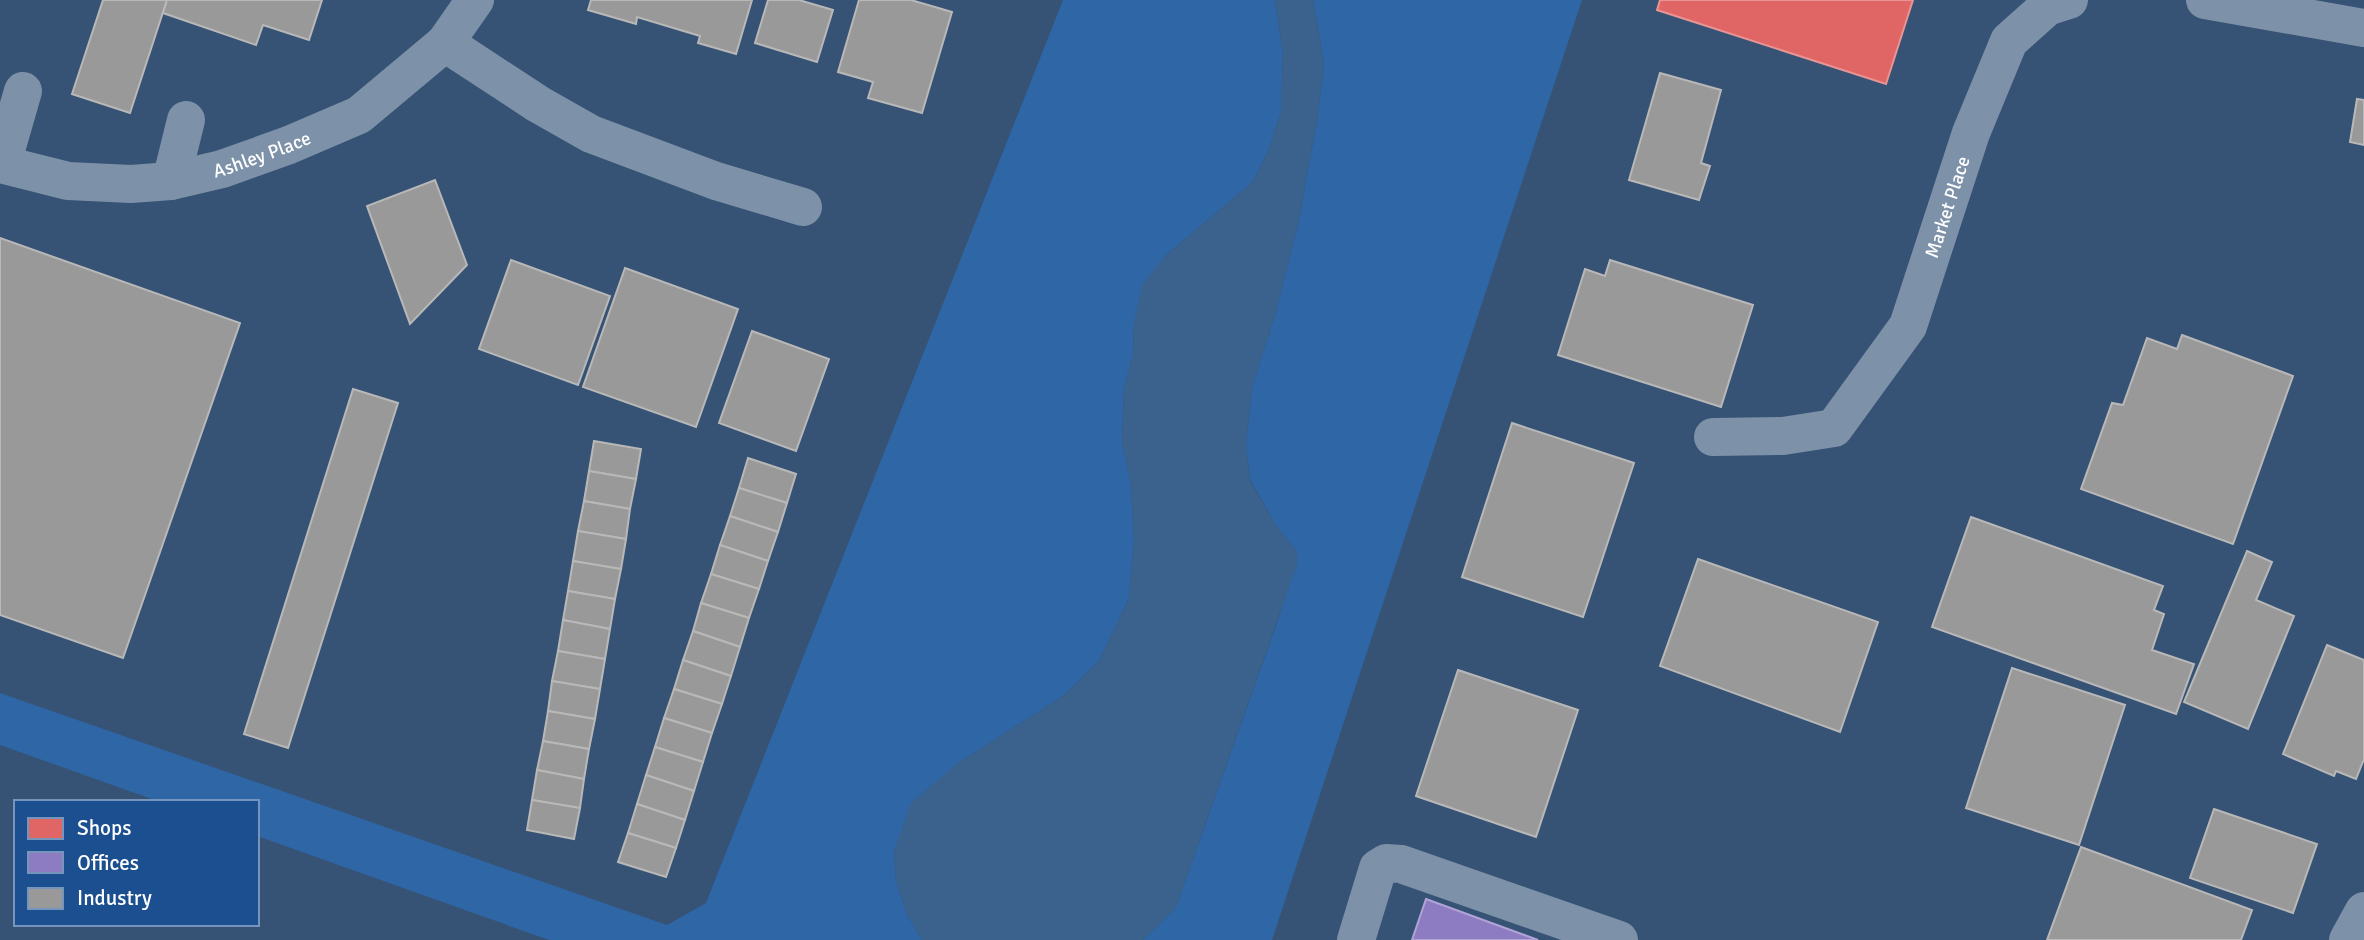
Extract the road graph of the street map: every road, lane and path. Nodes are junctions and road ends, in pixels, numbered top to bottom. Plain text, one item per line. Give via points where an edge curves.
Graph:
1 (475, 0) edge
2 (2069, 0) edge
3 (2205, 0) edge
4 (2364, 28) edge
5 (445, 43) junction
6 (23, 91) dead end
7 (186, 120) dead end
8 (1, 164) edge
9 (171, 181) junction
10 (803, 207) dead end
11 (1713, 438) dead end
12 (1610, 938) edge
13 (1356, 940) edge

1 - 5 street, Ashley Place
2 - 11 street, Market Place via 2047,7 2009,41 1971,133 1908,326 1834,428 1783,436
3 - 4 street
5 - 9 street, Ashley Place via 359,115 222,170
5 - 10 street via 591,134 716,181
6 - 8 street
7 - 9 street
8 - 9 street, Ashley Place via 68,181
12 - 13 street via 1401,864 1386,863 1378,868

